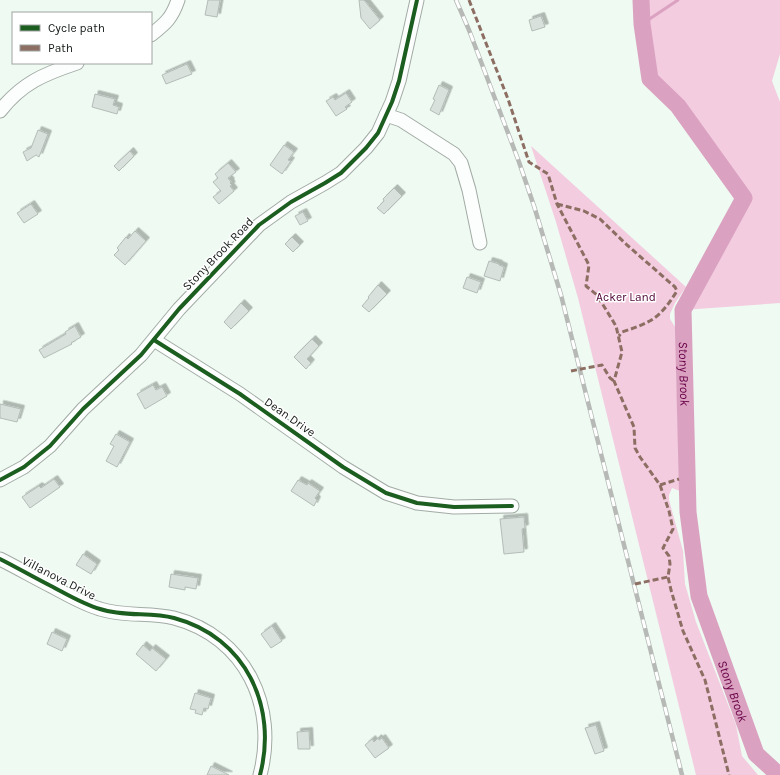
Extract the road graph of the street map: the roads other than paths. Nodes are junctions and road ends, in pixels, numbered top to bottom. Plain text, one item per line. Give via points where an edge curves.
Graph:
1 (178, 0) edge
2 (417, 0) edge
3 (152, 33) edge
4 (74, 64) edge
5 (0, 111) edge
6 (386, 115) junction
7 (480, 243) dead end
8 (154, 340) junction
9 (0, 480) edge
10 (512, 506) dead end
11 (0, 558) edge
12 (260, 775) edge

1 - 3 street via 174,13
2 - 6 street, Stony Brook Road via 399,81
4 - 5 street via 33,80 8,100
6 - 7 street via 401,120 454,154 461,163
6 - 8 street, Stony Brook Road via 366,148 341,173 291,202 259,225 179,309
8 - 9 street, Stony Brook Road via 83,408 44,452
8 - 10 street, Dean Drive via 240,394 343,467 386,493 417,503 454,507
11 - 12 street, Villanova Drive via 98,609 119,614 150,614 174,618 198,627 219,640 244,667 260,701 266,738

